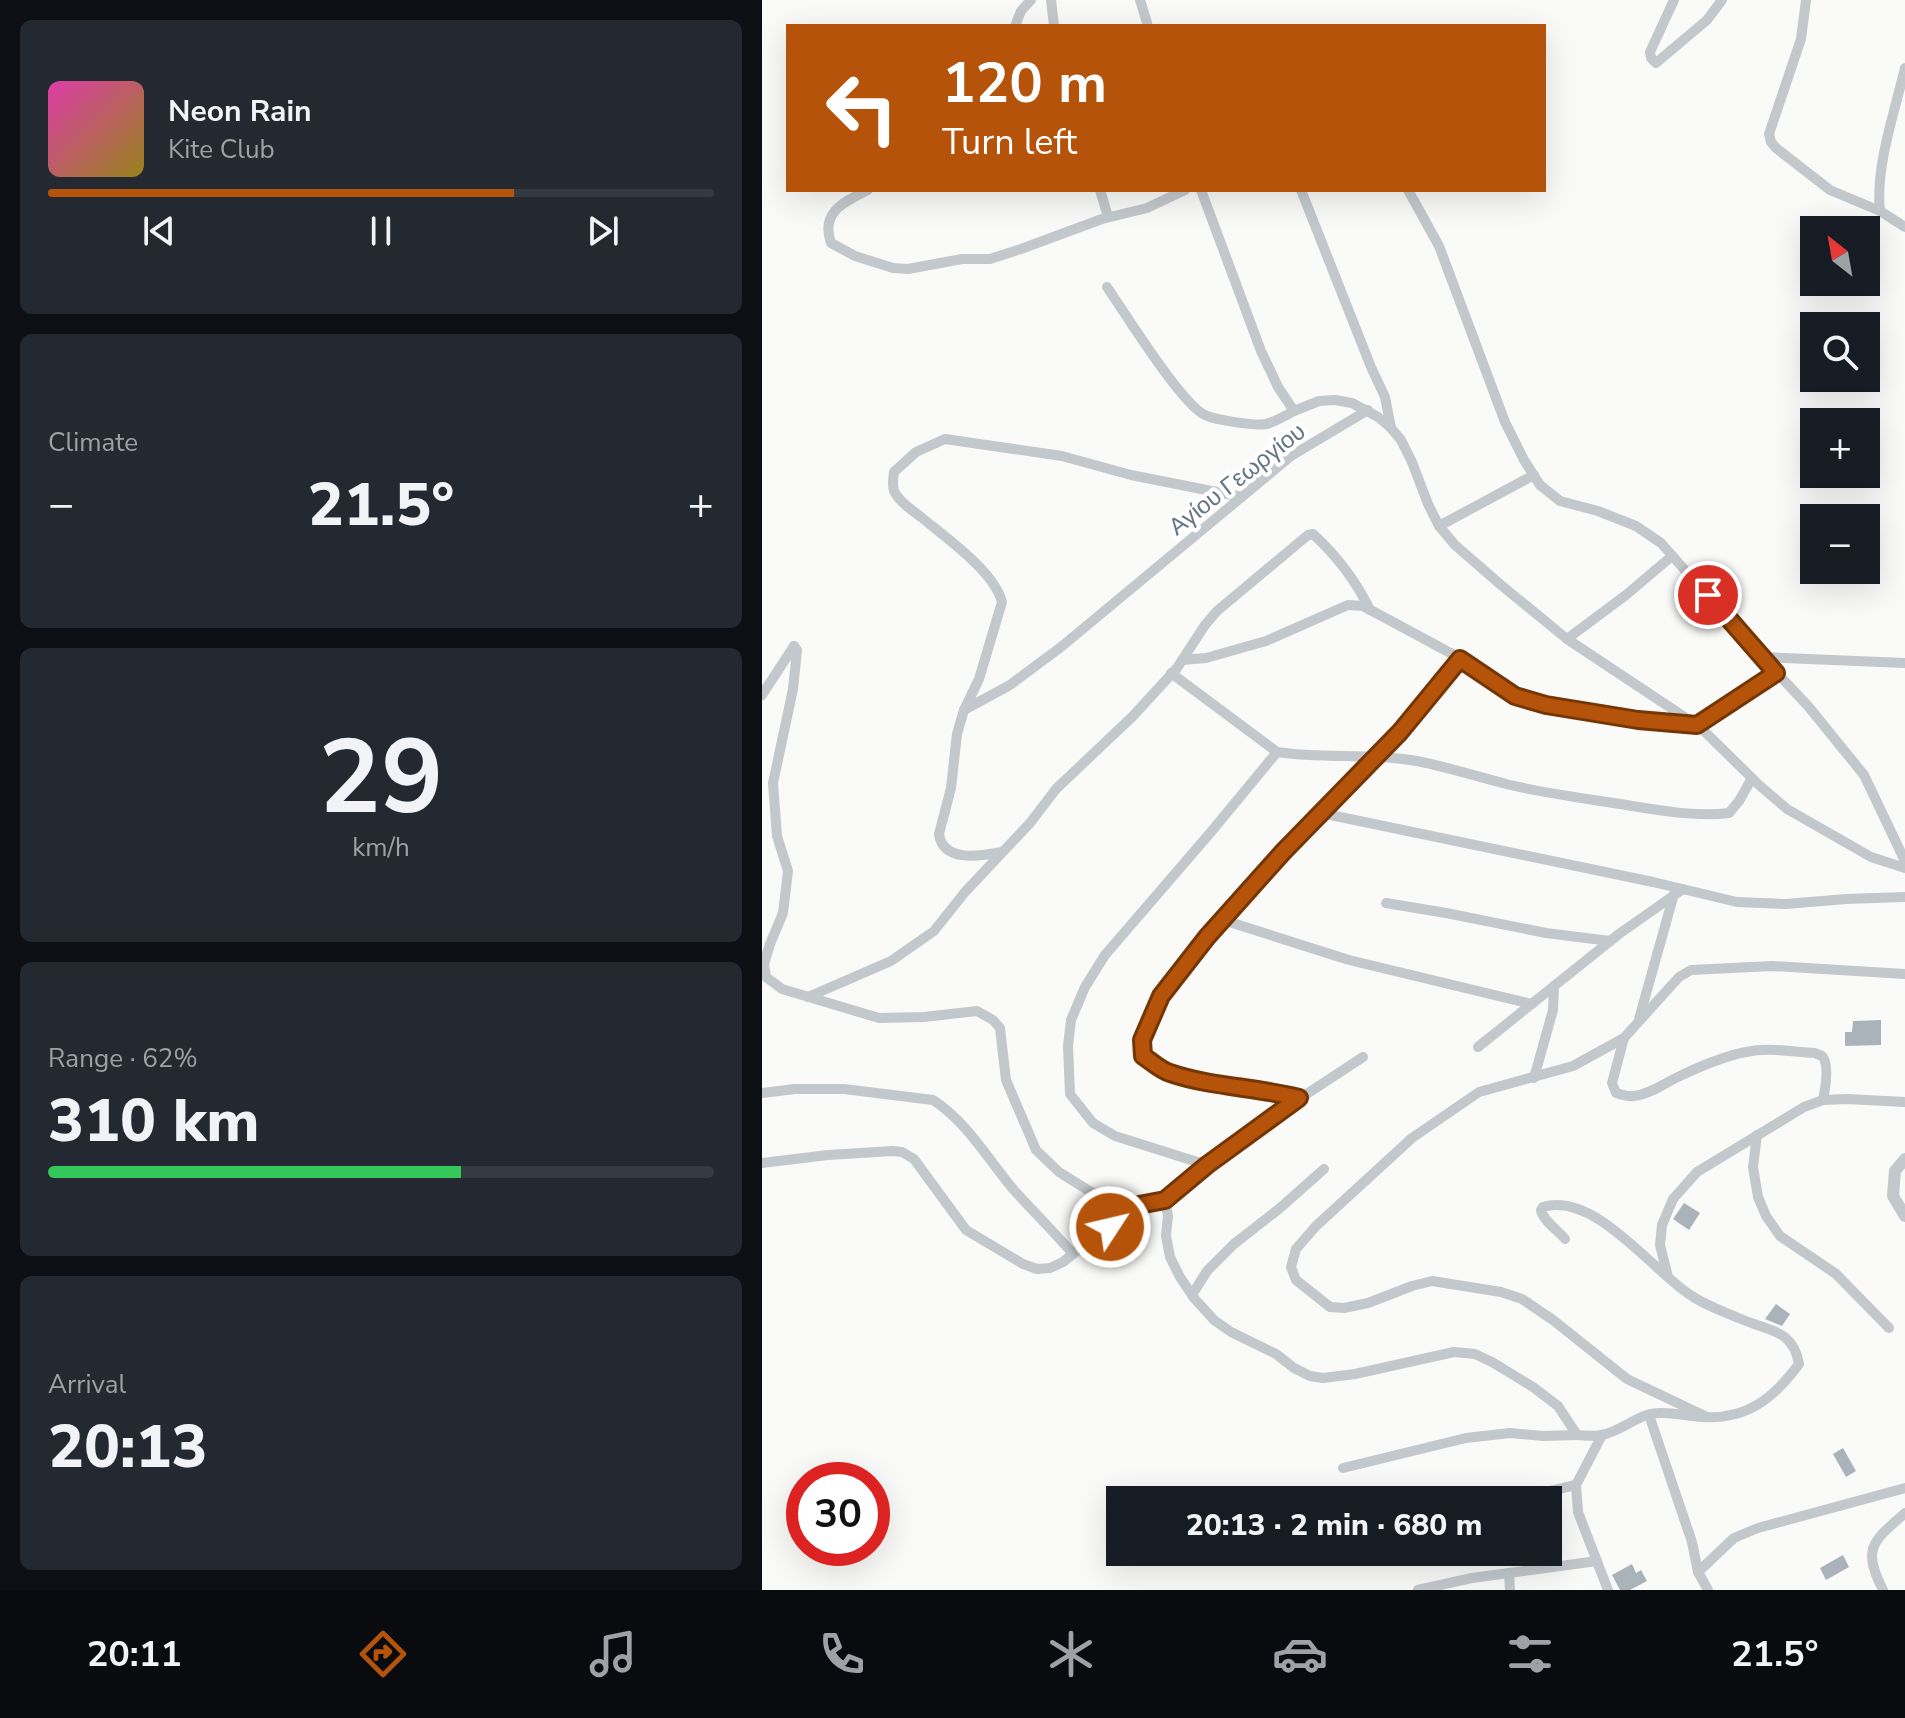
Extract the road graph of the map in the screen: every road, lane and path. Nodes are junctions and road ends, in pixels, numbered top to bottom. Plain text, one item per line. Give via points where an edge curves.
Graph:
1 (1031, 0) edge
2 (1051, 0) edge
3 (1140, 0) edge
4 (1674, 0) edge
5 (1722, 0) edge
6 (1806, 0) edge
7 (1016, 24) edge
8 (1054, 24) edge
9 (1147, 24) edge
10 (1905, 68) edge
11 (864, 192) edge
12 (1101, 192) edge
13 (1181, 192) edge
14 (1202, 192) edge
15 (1302, 192) edge
16 (1409, 192) edge
17 (1880, 211) junction
18 (1108, 217) junction
19 (1905, 227) edge
20 (1107, 287) dead end
21 (1368, 410) junction
22 (1294, 411) junction
23 (1391, 428) junction
24 (1534, 475) junction
25 (1242, 497) junction
26 (1439, 526) junction
27 (1672, 556) junction
28 (1370, 610) junction
29 (1567, 639) junction
30 (1762, 657) junction
31 (1460, 659) junction
32 (1182, 660) junction
33 (1905, 663) edge
34 (1171, 673) junction
35 (1776, 673) junction
36 (762, 695) edge
37 (964, 710) junction
38 (1697, 725) junction
39 (1277, 752) junction
40 (1376, 757) junction
41 (1752, 778) junction
42 (1321, 813) junction
43 (1902, 847) edge
44 (1002, 852) junction
45 (1905, 861) edge
46 (1905, 868) edge
47 (1679, 892) junction
48 (1905, 897) edge
49 (1386, 903) dead end
50 (1223, 920) junction
51 (1610, 941) junction
52 (1905, 974) edge
53 (1554, 986) junction
54 (808, 997) junction
55 (1532, 1004) junction
56 (1637, 1024) junction
57 (1624, 1038) junction
58 (1478, 1047) dead end
59 (1363, 1057) dead end
60 (1534, 1078) junction
61 (762, 1085) edge
62 (777, 1091) junction
63 (762, 1093) edge
64 (1299, 1098) junction
65 (1823, 1100) junction
66 (1905, 1102) edge
67 (1757, 1135) junction
68 (1905, 1159) edge
69 (762, 1163) edge
70 (1207, 1165) junction
71 (1324, 1169) dead end
72 (1165, 1200) junction
73 (1139, 1205) junction
74 (1905, 1216) edge
75 (1565, 1239) dead end
76 (1073, 1254) junction
77 (1668, 1277) junction
78 (1192, 1295) junction
79 (1889, 1328) dead end
80 (1649, 1415) junction
81 (1707, 1417) junction
82 (1577, 1435) junction
83 (1602, 1435) junction
84 (1343, 1468) dead end
85 (1576, 1485) junction
86 (1562, 1488) edge
87 (1905, 1488) edge
88 (1905, 1513) edge
89 (1597, 1561) junction
90 (1698, 1572) junction
91 (1509, 1573) junction
92 (1418, 1590) edge
93 (1510, 1590) edge
94 (1608, 1590) edge
95 (1708, 1590) edge
96 (1883, 1590) edge

1 - 7 street
2 - 8 street
3 - 9 street
4 - 5 street via 1650,52 1656,63 1707,20
6 - 17 street via 1801,39 1769,134 1771,142 1830,190
10 - 17 street via 1881,167
11 - 18 street via 836,208 829,221 831,243 893,268 990,259
12 - 18 street
13 - 18 street via 1147,208
14 - 22 street via 1261,351
15 - 23 street via 1385,397
16 - 24 street via 1439,246 1505,422
17 - 19 street
20 - 22 street via 1202,414 1265,424
21 - 22 street via 1335,400
21 - 23 street
21 - 25 street, Αγίου Γεωργίου via 1291,456
23 - 26 street
24 - 26 street
24 - 27 street via 1560,501 1636,526
25 - 37 street, Αγίου Γεωργίου via 1061,647 1010,685
25 - 37 street via 1000,446 945,439 916,452 894,472 895,493 983,571 1002,602
26 - 29 street
27 - 29 street
27 - 30 street
28 - 31 street
28 - 32 street via 1348,605 1266,641
28 - 32 street via 1337,559 1308,535 1217,611
29 - 38 street
30 - 33 street
30 - 35 street
31 - 38 street via 1515,696 1546,705
31 - 40 street
32 - 34 street
34 - 39 street
34 - 44 street
35 - 38 street
35 - 43 street via 1864,775
36 - 54 street via 795,647 793,689 773,783 777,836 788,871 783,913 764,964 766,977 782,989
37 - 44 street via 940,841 951,853
38 - 41 street
39 - 40 street
39 - 70 street via 1105,955 1071,1020 1070,1094 1093,1123 1115,1136
40 - 41 street via 1654,810 1718,814 1729,813
40 - 42 street
41 - 46 street via 1787,809 1871,857
42 - 47 street
42 - 50 street
43 - 45 street
44 - 54 street via 934,931 891,961
47 - 48 street via 1786,904
47 - 51 street
47 - 56 street
49 - 51 street
50 - 55 street via 1349,960
50 - 64 street via 1161,996 1142,1040 1143,1056 1167,1072
51 - 53 street
52 - 56 street via 1772,966 1691,970
53 - 55 street
53 - 60 street via 1553,1010
54 - 73 street via 879,1018 977,1011 993,1020 1000,1028 1006,1080 1036,1150 1091,1192
55 - 58 street
56 - 57 street
57 - 60 street via 1573,1066
57 - 65 street via 1612,1083 1623,1096 1652,1091 1715,1061 1765,1048 1822,1056
59 - 64 street
60 - 81 street via 1479,1092 1412,1138 1296,1249 1291,1267 1296,1280 1330,1307 1344,1308 1432,1281 1501,1292 1553,1320 1627,1379
61 - 62 street
62 - 63 street
62 - 76 street via 844,1089 933,1100 957,1120
64 - 70 street
65 - 66 street
65 - 67 street
67 - 77 street via 1697,1172 1673,1199 1660,1245
67 - 79 street via 1753,1167 1766,1216 1780,1236 1836,1274
68 - 74 street via 1895,1171 1893,1196
69 - 76 street via 902,1152 914,1159 966,1230 1003,1253 1037,1269 1050,1268
70 - 72 street
71 - 78 street via 1234,1244
72 - 73 street
72 - 78 street via 1170,1257
73 - 76 street
75 - 77 street via 1543,1217 1543,1207 1563,1204 1605,1223
77 - 81 street via 1707,1304 1787,1338 1797,1350 1799,1364 1768,1399 1748,1412
78 - 82 street via 1221,1326 1310,1376 1355,1374 1454,1352 1475,1354 1558,1406
80 - 81 street
80 - 83 street
80 - 90 street
82 - 83 street
82 - 84 street via 1466,1438
83 - 85 street
85 - 86 street
85 - 89 street via 1578,1512
87 - 90 street via 1746,1533
88 - 96 street via 1872,1549 1871,1562
89 - 91 street
89 - 94 street
90 - 95 street
91 - 92 street
91 - 93 street

